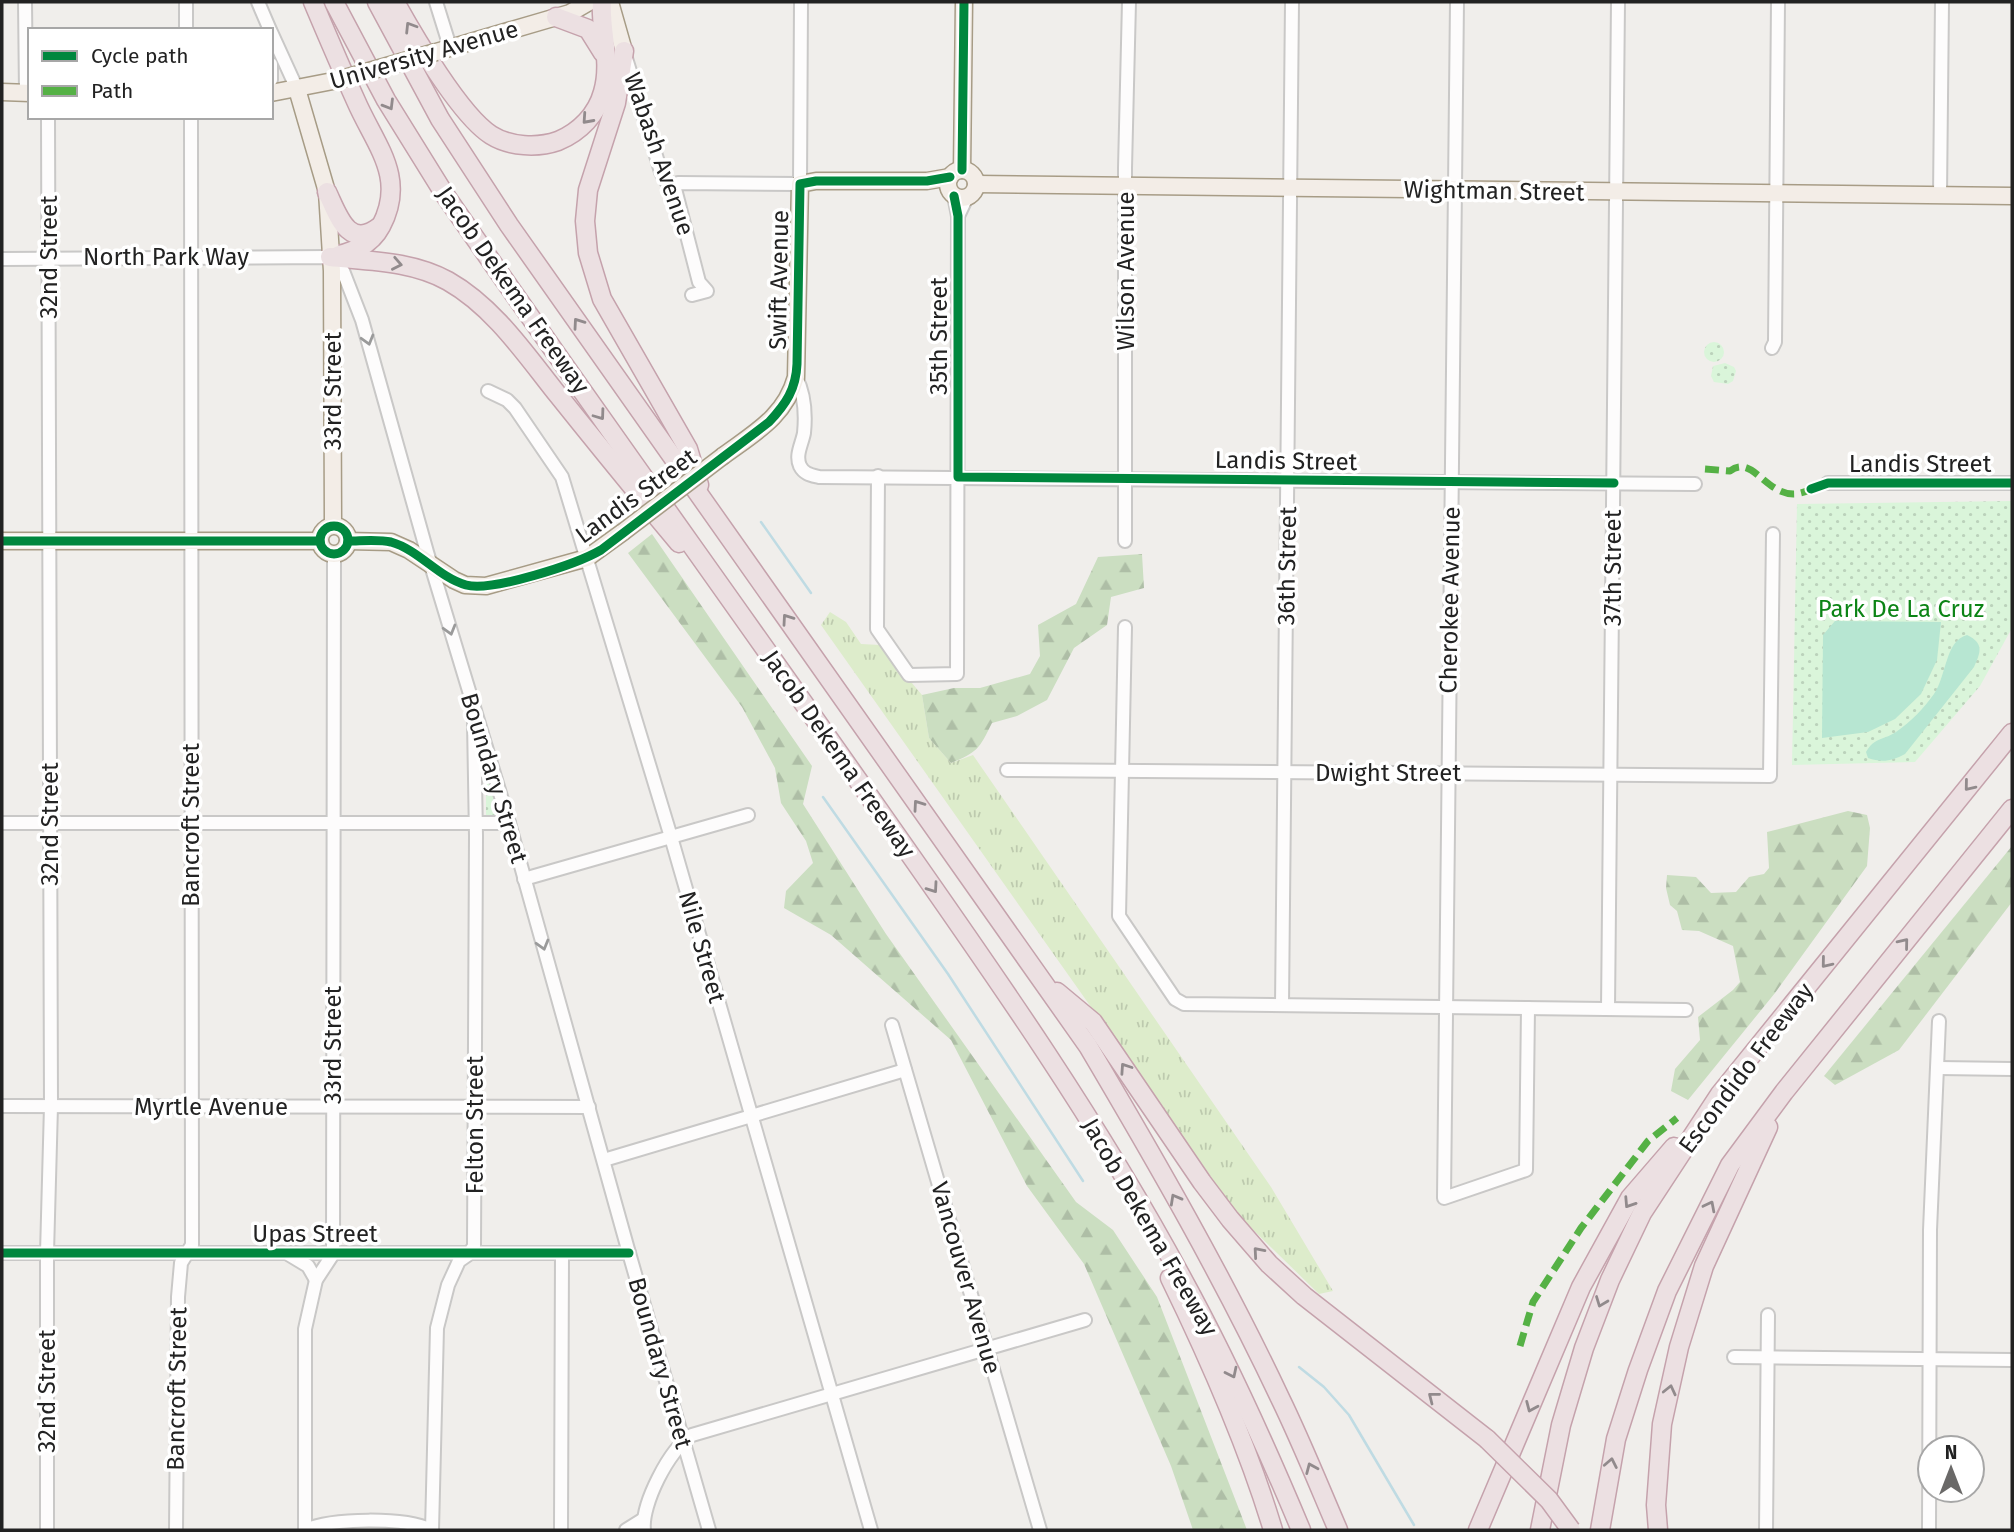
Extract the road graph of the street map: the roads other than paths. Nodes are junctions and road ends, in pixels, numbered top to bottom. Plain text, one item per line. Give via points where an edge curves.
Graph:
1 (26, 2) edge
2 (186, 2) edge
3 (313, 2) edge
4 (334, 2) edge
5 (377, 2) edge
6 (395, 2) edge
7 (436, 2) edge
8 (589, 2) edge
9 (602, 2) edge
10 (610, 2) edge
11 (801, 2) edge
12 (964, 2) edge
13 (1129, 2) edge
14 (1292, 2) edge
15 (1457, 2) edge
16 (1618, 2) edge
17 (1778, 2) edge
18 (1942, 2) edge
19 (259, 6) edge
20 (556, 17) junction
21 (186, 28) edge
22 (264, 28) edge
23 (270, 28) edge
24 (273, 35) edge
25 (443, 50) junction
26 (624, 51) junction
27 (605, 56) junction
28 (273, 81) edge
29 (297, 89) junction
30 (2, 92) edge
31 (28, 93) edge
32 (273, 93) edge
33 (48, 119) edge
34 (191, 119) edge
35 (800, 184) junction
36 (674, 185) junction
37 (960, 186) junction
38 (1126, 186) junction
39 (1291, 189) junction
40 (1455, 190) junction
41 (327, 192) junction
42 (1617, 192) junction
43 (1775, 193) junction
44 (1940, 195) junction
45 (2012, 196) edge
46 (382, 225) junction
47 (191, 257) junction
48 (330, 257) junction
49 (2, 258) edge
50 (49, 258) junction
51 (692, 295) dead end
52 (1772, 348) dead end
53 (796, 377) junction
54 (488, 391) dead end
55 (804, 472) joint
56 (878, 476) junction
57 (958, 477) junction
58 (1126, 478) junction
59 (1288, 480) junction
60 (1451, 482) junction
61 (1614, 483) junction
62 (1828, 483) dead end
63 (1695, 484) dead end
64 (2012, 484) edge
65 (703, 499) junction
66 (333, 526) junction
67 (1773, 534) dead end
68 (2, 541) edge
69 (51, 541) junction
70 (191, 541) junction
71 (320, 541) junction
72 (348, 541) junction
73 (1125, 541) dead end
74 (334, 554) junction
75 (587, 558) junction
76 (431, 565) junction
77 (1125, 627) dead end
78 (767, 651) junction
79 (474, 709) junction
80 (2012, 733) edge
81 (1007, 770) dead end
82 (1122, 771) junction
83 (1285, 772) junction
84 (1448, 773) junction
85 (1612, 775) junction
86 (2012, 809) edge
87 (748, 815) dead end
88 (2, 823) edge
89 (50, 823) junction
90 (191, 823) junction
91 (333, 823) junction
92 (475, 823) junction
93 (509, 823) junction
94 (671, 837) junction
95 (524, 879) junction
96 (1038, 976) junction
97 (1282, 1005) junction
98 (1445, 1007) junction
99 (1528, 1008) junction
100 (1608, 1009) junction
101 (1686, 1010) dead end
102 (1939, 1021) dead end
103 (892, 1025) dead end
104 (1939, 1068) junction
105 (2012, 1069) edge
106 (905, 1070) junction
107 (1784, 1092) junction
108 (1720, 1094) junction
109 (2, 1106) edge
110 (51, 1106) junction
111 (192, 1106) junction
112 (475, 1106) junction
113 (333, 1107) junction
114 (589, 1107) junction
115 (750, 1116) junction
116 (1103, 1143) junction
117 (604, 1160) junction
118 (2, 1253) edge
119 (47, 1253) junction
120 (186, 1253) junction
121 (629, 1253) junction
122 (288, 1254) junction
123 (333, 1254) junction
124 (469, 1254) junction
125 (562, 1254) junction
126 (316, 1280) junction
127 (1768, 1315) dead end
128 (1085, 1320) dead end
129 (986, 1349) junction
130 (1734, 1357) dead end
131 (1766, 1358) junction
132 (1930, 1359) junction
133 (2012, 1360) edge
134 (830, 1394) junction
135 (683, 1440) junction
136 (643, 1525) edge
137 (47, 1530) edge
138 (176, 1530) edge
139 (305, 1530) edge
140 (432, 1530) edge
141 (561, 1530) edge
142 (626, 1530) edge
143 (709, 1530) edge
144 (871, 1530) edge
145 (1040, 1530) edge
146 (1273, 1530) edge
147 (1301, 1530) edge
148 (1338, 1530) edge
149 (1478, 1530) edge
150 (1540, 1530) edge
151 (1571, 1530) edge
152 (1600, 1530) edge
153 (1658, 1530) edge
154 (1766, 1530) edge
155 (1928, 1530) edge

1 - 31 street
2 - 21 street
3 - 46 highway via 389,170 392,200
4 -> 78 highway, Jacob Dekema Freeway via 386,100 445,195
65 -> 5 highway, Jacob Dekema Freeway via 509,225 440,119
27 -> 6 highway via 603,93 581,127 540,145 507,142 477,123
7 - 25 street
8 - 20 main road, University Avenue
9 - 27 highway
10 - 26 main road, Wabash Avenue
11 - 35 street, Swift Avenue
12 - 37 main road, 35th Street
13 - 38 street, Wilson Avenue
14 - 39 street, 36th Street
15 - 40 street, Cherokee Avenue
16 - 42 street, 37th Street
17 - 43 street
18 - 44 street
19 - 22 street
19 - 23 street
20 - 25 main road, University Avenue
20 - 27 highway via 588,29
24 - 29 street
25 - 29 main road, University Avenue, bridge
26 - 36 street, Wabash Avenue via 661,172
26 - 65 highway via 614,112 588,190 588,253 602,299 688,449
28 - 29 main road, University Avenue
29 - 32 main road, University Avenue
29 - 41 main road
30 - 31 main road
33 - 50 street, 32nd Street
34 - 47 street, Bancroft Street
35 - 36 street, Wightman Street
35 - 37 main road, Wightman Street via 927,181
35 - 53 main road, Swift Avenue
36 - 51 street, Wabash Avenue via 699,282 707,291
37 - 38 main road, Wightman Street
37 - 57 street, 35th Street
38 - 39 main road, Wightman Street
38 - 58 street, Wilson Avenue
39 - 40 main road, Wightman Street
39 - 59 street, 36th Street
40 - 42 main road, Wightman Street
40 - 60 street, Cherokee Avenue
41 - 46 highway via 344,226 353,233 369,234
41 - 48 main road
42 - 43 main road, Wightman Street
42 - 61 street, 37th Street
43 - 44 main road, Wightman Street
43 - 52 street
44 - 45 main road, Wightman Street
46 - 48 highway via 370,242
47 - 48 street, North Park Way
47 - 50 street, North Park Way
47 - 70 street, Bancroft Street
48 - 66 main road, 33rd Street
48 -> 76 street, Boundary Street via 343,271 362,320
48 -> 78 highway via 429,272 488,311
49 - 50 street, North Park Way
50 - 69 street, 32nd Street
53 - 55 street, Swift Avenue via 804,398 804,432 798,455
53 - 75 main road, Landis Street, bridge via 783,408 769,422
54 - 75 street, Nile Street via 515,408 562,477
55 - 56 street, Landis Street via 819,477
56 - 57 street, Landis Street
56 - 57 street, 35th Street via 877,629 909,674 957,674
57 - 58 street, Landis Street
58 - 59 street, Landis Street
58 - 73 street, Wilson Avenue
59 - 60 street, Landis Street
59 - 83 street, 36th Street
60 - 61 street, Landis Street
60 - 84 street, Cherokee Avenue
61 - 63 street, Landis Street
61 - 85 street, 37th Street
62 - 64 street, Landis Street
96 -> 65 highway, Jacob Dekema Freeway
66 - 71 main road via 323,530
66 - 72 main road via 345,530
67 - 85 street, Dwight Street via 1770,776
68 - 69 main road
69 - 70 main road
69 - 89 street, 32nd Street
70 - 71 main road
70 - 90 street, Bancroft Street
71 - 74 main road via 324,550
72 - 74 main road
72 - 76 main road, Landis Street via 391,542
74 - 91 street, 33rd Street
75 - 76 main road, Landis Street via 486,586 465,584
75 - 94 street, Nile Street
76 -> 79 street, Boundary Street
77 - 82 street
78 -> 116 highway, Jacob Dekema Freeway via 992,972
79 - 92 street, Felton Street
79 - 93 street, Boundary Street
80 -> 108 highway, Escondido Freeway
81 - 82 street, Dwight Street
82 - 83 street, Dwight Street
82 - 97 street via 1119,916 1175,999 1184,1004
83 - 84 street, Dwight Street
83 - 97 street, 36th Street
84 - 85 street, Dwight Street
84 - 98 street, Cherokee Avenue
85 - 100 street, 37th Street
107 -> 86 highway, Escondido Freeway
87 - 94 street
88 - 89 street
89 - 90 street
89 - 110 street, 32nd Street
90 - 91 street
90 - 111 street, Bancroft Street
91 - 92 street
91 - 113 street, 33rd Street
92 - 93 street
92 - 112 street, Felton Street
93 - 95 street, Boundary Street
94 - 95 street
94 - 115 street, Nile Street
95 -> 114 street, Boundary Street
148 -> 96 highway, Jacob Dekema Freeway via 1281,1399 1223,1285 1088,1046
151 -> 96 highway, bridge via 1549,1500 1487,1439 1269,1264 1202,1182 1093,1022
97 - 98 street
98 - 99 street
98 - 99 street, Cherokee Avenue via 1444,1198 1526,1170
99 - 100 street
100 - 101 street
102 - 104 street
103 - 106 street, Vancouver Avenue
104 - 105 street
104 - 132 street via 1930,1230
106 - 115 street
106 - 129 street, Vancouver Avenue
152 -> 107 highway, Escondido Freeway via 1616,1439 1667,1291 1730,1165
153 -> 107 highway via 1662,1424 1679,1347 1704,1266
108 -> 149 highway via 1630,1198 1587,1276
108 -> 150 highway, Escondido Freeway via 1642,1213 1610,1280 1561,1425
109 - 110 street, Myrtle Avenue
110 - 111 street, Myrtle Avenue
110 - 119 street, 32nd Street
111 - 113 street, Myrtle Avenue
111 - 120 street, Bancroft Street via 192,1245
112 - 113 street, Myrtle Avenue
112 - 114 street, Myrtle Avenue
112 - 124 street, Felton Street via 474,1246
113 - 123 street, 33rd Street
114 - 117 street, Boundary Street
115 - 117 street
115 - 134 street, Nile Street
116 - 146 highway via 1219,1388
116 -> 147 highway, Jacob Dekema Freeway via 1221,1351
117 - 121 street, Boundary Street
118 - 119 street, Upas Street
119 - 120 street, Upas Street
119 - 137 street, 32nd Street
120 - 122 street, Upas Street
120 - 138 street, Bancroft Street via 178,1297
121 - 125 street, Upas Street
121 - 135 street, Boundary Street
122 - 123 street, Upas Street
122 - 126 street via 308,1266
123 - 124 street, Upas Street
123 - 126 street
124 - 125 street, Upas Street
124 - 140 street, Felton Street via 459,1261 448,1284 435,1336
125 - 141 street
126 - 139 street via 305,1329
127 - 131 street
128 - 129 street
129 - 134 street
129 - 145 street, Vancouver Avenue
130 - 131 street
131 - 132 street
131 - 154 street
132 - 133 street
132 - 155 street
134 - 135 street
134 - 144 street, Nile Street
135 - 136 street via 652,1490
135 - 143 street, Boundary Street
136 - 142 street
139 - 140 street via 327,1522 368,1522 422,1525

